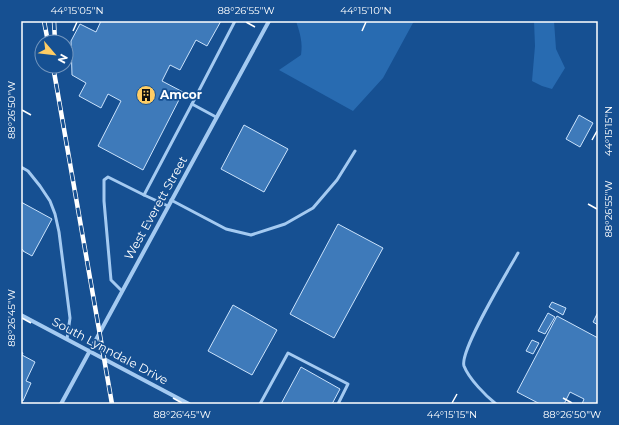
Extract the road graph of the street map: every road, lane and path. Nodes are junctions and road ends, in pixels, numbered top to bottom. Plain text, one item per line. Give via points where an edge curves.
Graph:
1 (235, 21) edge
2 (269, 21) edge
3 (192, 104) junction
4 (216, 117) junction
5 (355, 151) dead end
6 (21, 167) edge
7 (144, 195) junction
8 (171, 200) junction
9 (168, 206) junction
10 (518, 253) dead end
11 (122, 292) junction
12 (21, 315) edge
13 (67, 339) junction
14 (89, 351) junction
15 (61, 404) edge
16 (189, 404) edge
17 (260, 404) edge
18 (338, 404) edge
19 (496, 404) edge

1 - 3 lane
2 - 4 street, West Everett Street
3 - 4 lane
3 - 7 lane
4 - 8 street, West Everett Street
5 - 8 lane via 337,180 313,208 285,224 251,235 226,229
6 - 13 lane via 28,171 40,186 55,214 70,318
7 - 9 lane
7 - 11 lane via 108,177 104,180 111,280
8 - 9 street, West Everett Street
9 - 11 street, West Everett Street
10 - 19 lane via 464,357 464,366 472,378
11 - 14 street, West Everett Street
12 - 13 street, South Lynndale Drive
13 - 14 street, South Lynndale Drive
14 - 15 street, West Everett Street
14 - 16 street, South Lynndale Drive
17 - 18 lane via 288,353 348,384

